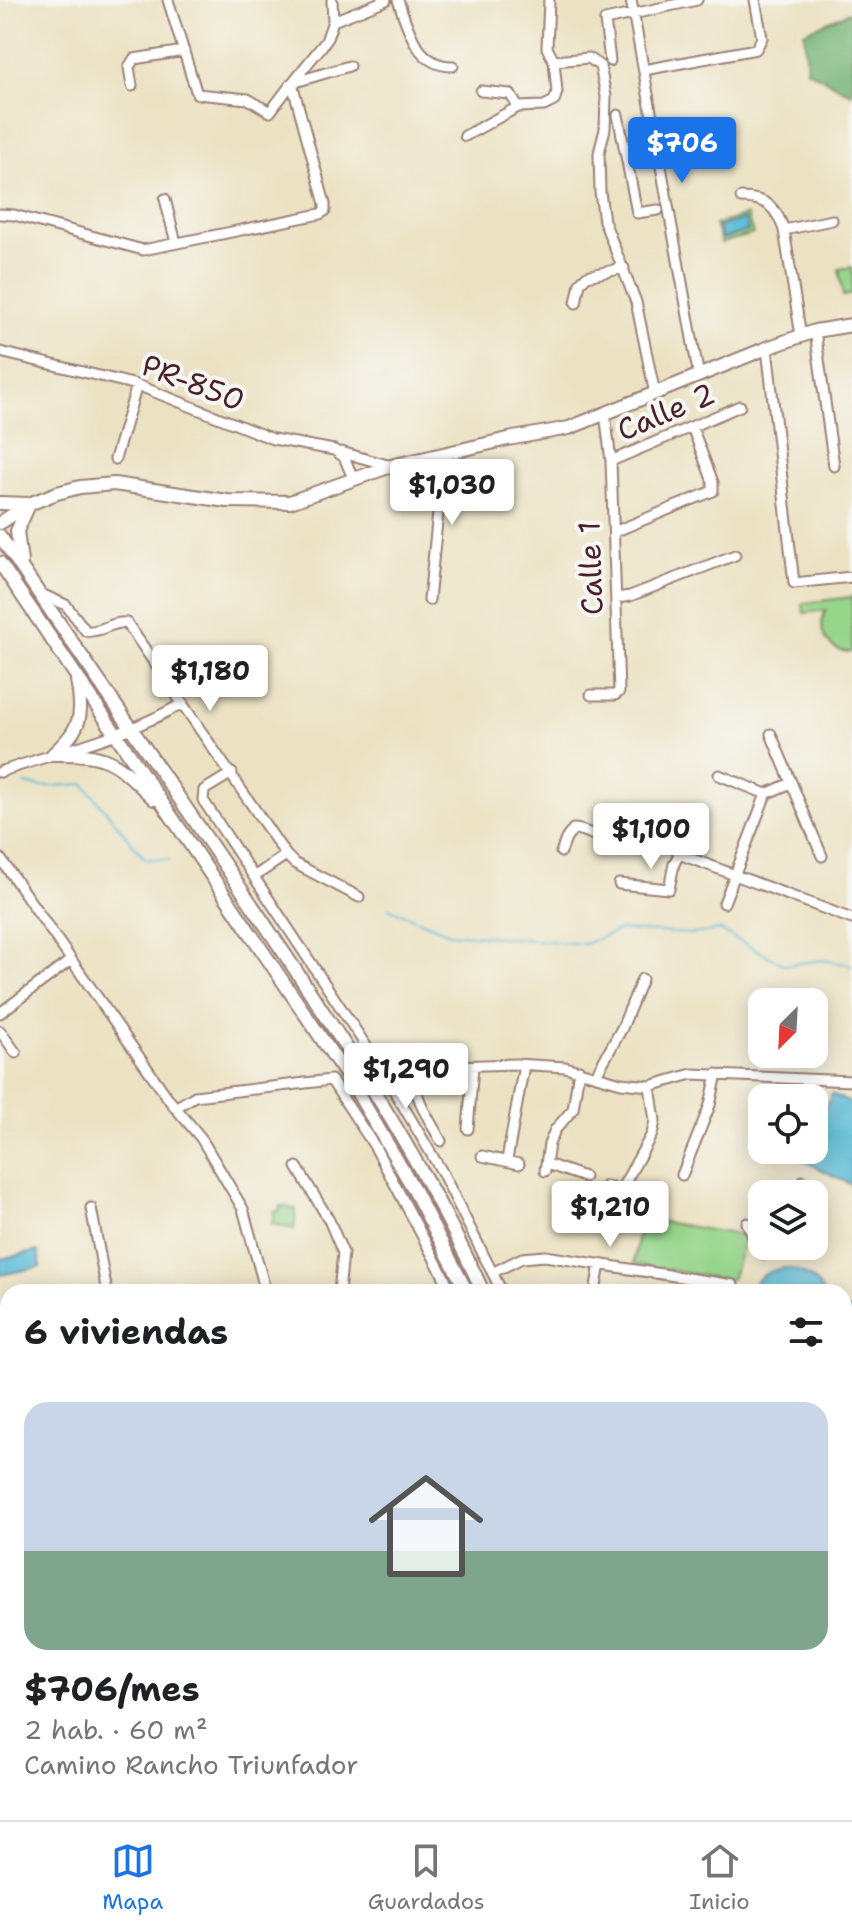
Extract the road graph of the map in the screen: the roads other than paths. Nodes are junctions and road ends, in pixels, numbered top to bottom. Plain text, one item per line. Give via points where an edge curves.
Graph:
1 (168, 0) edge
2 (332, 0) edge
3 (386, 0) edge
4 (398, 0) edge
5 (549, 0) edge
6 (631, 0) edge
7 (697, 0) edge
8 (755, 0) edge
9 (633, 13) junction
10 (333, 21) junction
11 (184, 51) junction
12 (554, 61) junction
13 (610, 61) dead end
14 (349, 66) dead end
15 (453, 66) dead end
16 (644, 70) junction
17 (292, 83) junction
18 (132, 86) dead end
19 (481, 91) dead end
20 (518, 107) junction
21 (618, 115) dead end
22 (465, 136) dead end
23 (657, 143) junction
24 (626, 149) junction
25 (741, 198) dead end
26 (165, 199) dead end
27 (658, 210) dead end
28 (0, 214) edge
29 (832, 220) dead end
30 (784, 230) junction
31 (176, 243) junction
32 (624, 268) junction
33 (576, 303) dead end
34 (852, 325) edge
35 (815, 331) junction
36 (801, 336) junction
37 (767, 348) junction
38 (0, 352) edge
39 (699, 377) junction
40 (137, 385) junction
41 (655, 394) junction
42 (740, 406) dead end
43 (605, 413) junction
44 (692, 427) junction
45 (334, 450) junction
46 (442, 454) junction
47 (115, 459) dead end
48 (611, 461) junction
49 (391, 466) junction
50 (834, 466) dead end
51 (353, 478) junction
52 (0, 503) edge
53 (29, 504) junction
54 (0, 523) edge
55 (614, 532) junction
56 (0, 536) edge
57 (735, 555) dead end
58 (2, 568) edge
59 (22, 569) junction
60 (852, 577) edge
61 (38, 593) junction
62 (617, 598) junction
63 (429, 600) dead end
64 (75, 671) junction
65 (591, 695) dead end
66 (183, 703) junction
67 (132, 726) junction
68 (116, 733) junction
69 (771, 734) dead end
70 (53, 754) junction
71 (0, 772) edge
72 (232, 773) junction
73 (719, 775) dead end
74 (791, 783) junction
75 (766, 794) junction
76 (175, 819) junction
77 (561, 852) dead end
78 (679, 854) junction
79 (286, 855) junction
80 (822, 856) dead end
81 (0, 858) edge
82 (734, 874) junction
83 (255, 876) junction
84 (619, 884) dead end
85 (359, 897) dead end
86 (724, 903) dead end
87 (852, 919) edge
88 (71, 960) junction
89 (642, 979) dead end
90 (0, 1013) edge
91 (0, 1031) edge
92 (16, 1053) dead end
93 (524, 1065) junction
94 (473, 1066) junction
95 (407, 1067) junction
96 (382, 1070) junction
97 (579, 1070) junction
98 (717, 1074) junction
99 (596, 1075) junction
100 (852, 1081) edge
101 (650, 1086) junction
102 (175, 1108) junction
103 (468, 1129) dead end
104 (441, 1141) dead end
105 (482, 1156) dead end
106 (507, 1160) junction
107 (519, 1164) dead end
108 (297, 1167) dead end
109 (682, 1175) dead end
110 (584, 1177) dead end
111 (606, 1186) dead end
112 (91, 1208) dead end
113 (600, 1264) junction
114 (494, 1272) junction
115 (105, 1284) edge
116 (264, 1284) edge
117 (339, 1284) edge
118 (448, 1284) edge
119 (463, 1284) edge
120 (479, 1284) edge
121 (499, 1284) edge
122 (596, 1284) edge
123 (727, 1284) edge

1 - 11 street
2 - 10 street
3 - 10 street
4 - 15 street via 415,47 443,67
5 - 12 street via 547,48
6 - 9 street
7 - 9 street
8 - 16 street via 762,38 756,49
9 - 13 street via 605,20
9 - 16 street
10 - 17 street via 326,41
11 - 17 street via 197,94 248,99 270,112
11 - 18 street via 134,59 129,67
12 - 20 street via 554,101
12 - 32 street via 589,58 600,66 606,96 600,192 604,221
14 - 17 street
16 - 23 street
17 - 31 street via 325,211
19 - 20 street via 510,94
20 - 22 street
21 - 24 street
23 - 24 street
23 - 39 street
24 - 27 street via 637,213
25 - 30 street via 771,204
26 - 31 street
28 - 31 street via 143,250
29 - 30 street
30 - 36 street
32 - 33 street via 587,276
32 - 41 street
34 - 35 main road
35 - 36 main road
35 - 50 street
36 - 37 main road
37 - 39 main road
37 - 60 street via 794,583
38 - 40 street, PR-850 / PR-850
39 - 41 main road
40 - 45 street, PR-850 / PR-850 via 273,439
40 - 47 street
41 - 43 main road
42 - 44 street, Calle 2
43 - 46 main road via 569,428
43 - 48 street, Calle 1
44 - 48 street, Calle 2
44 - 55 street via 713,491
45 - 49 street, PR-850
45 - 51 street via 344,457
46 - 49 main road
46 - 63 street
48 - 55 street, Calle 1
49 - 51 main road
51 - 53 main road via 290,502 227,501 114,484 80,487
52 - 53 main road
53 - 54 main road
53 - 59 main road via 17,531
55 - 62 street, Calle 1
56 - 59 main road
57 - 62 street
58 - 64 main road
59 - 61 main road
61 - 66 street via 66,605 86,631 116,621 127,623
61 - 67 main road
62 - 65 street, Calle 1 via 619,692
64 - 68 main road
64 - 70 main road via 80,721
66 - 67 street
66 - 72 street
67 - 68 street
67 - 120 main road via 362,1069
68 - 70 street
68 - 76 main road
69 - 74 street
70 - 71 street
70 - 76 main road via 88,753 114,762
72 - 79 street
72 - 83 street via 204,790 203,800
73 - 75 street
74 - 75 street
74 - 80 street
75 - 82 street
76 - 119 main road via 353,1085
77 - 78 street via 573,829 582,829 608,839 657,836 674,843
78 - 82 street
78 - 84 street via 669,889
79 - 83 street
79 - 85 street
81 - 88 street
82 - 86 street
82 - 87 street
83 - 96 street
88 - 90 street
88 - 102 street
89 - 99 street
91 - 92 street
93 - 94 street
93 - 97 street
93 - 106 street
94 - 95 street
94 - 103 street
95 - 96 street
95 - 104 street
96 - 114 street
97 - 99 street
97 - 110 street via 573,1109 555,1130 546,1168
98 - 100 street
98 - 101 street via 692,1074
98 - 109 street
99 - 101 street
101 - 111 street via 652,1134 622,1188
102 - 116 street via 201,1138 243,1209
102 - 118 street via 195,1096 331,1080 375,1147
105 - 106 street
106 - 107 street
108 - 117 street via 343,1253
112 - 115 street
113 - 114 street via 545,1256 522,1258
113 - 122 street
113 - 123 street
114 - 121 street

